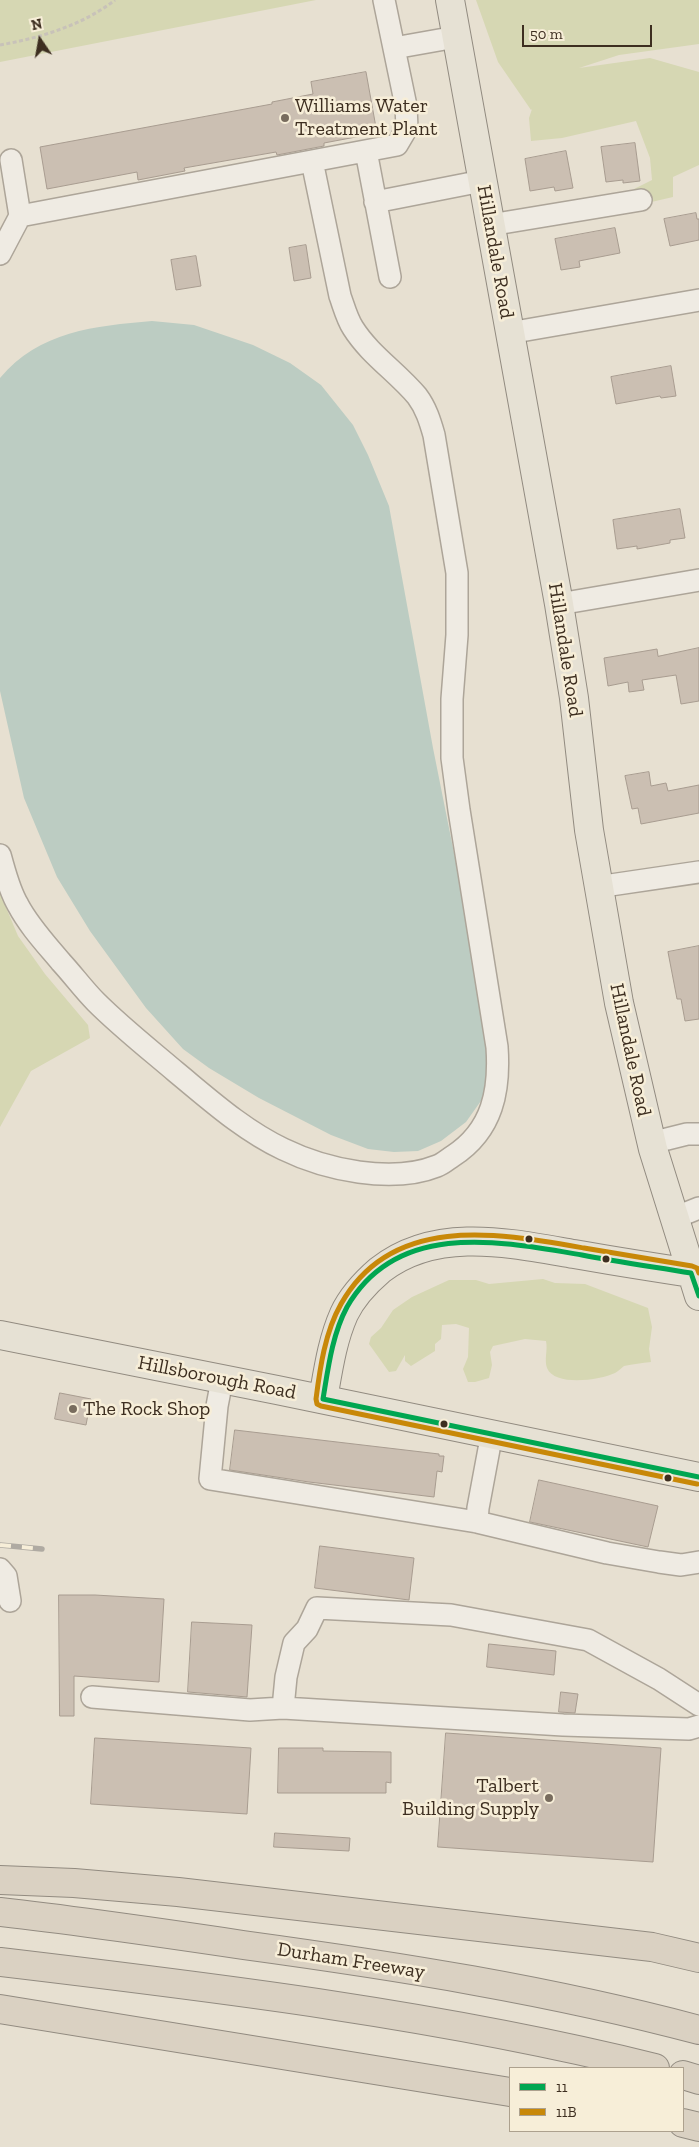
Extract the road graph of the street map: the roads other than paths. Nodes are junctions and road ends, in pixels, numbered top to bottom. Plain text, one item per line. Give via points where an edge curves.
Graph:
1 (384, 0) edge
2 (450, 0) edge
3 (456, 37) junction
4 (394, 48) junction
5 (366, 151) junction
6 (10, 160) dead end
7 (312, 161) junction
8 (482, 181) junction
9 (641, 200) dead end
10 (375, 202) junction
11 (20, 216) junction
12 (490, 225) junction
13 (0, 254) edge
14 (390, 277) dead end
15 (699, 300) edge
16 (509, 333) junction
17 (699, 580) edge
18 (559, 604) junction
19 (0, 855) edge
20 (699, 872) edge
21 (597, 887) junction
22 (699, 1134) edge
23 (651, 1143) junction
24 (699, 1208) edge
25 (674, 1218) junction
26 (696, 1280) edge
27 (0, 1336) edge
28 (222, 1380) junction
29 (323, 1399) junction
30 (492, 1433) junction
31 (699, 1477) edge
32 (477, 1522) junction
33 (699, 1562) edge
34 (0, 1569) edge
35 (10, 1601) dead end
36 (92, 1697) dead end
37 (699, 1705) edge
38 (283, 1708) junction
39 (699, 1726) edge
40 (0, 1880) edge
41 (0, 1912) edge
42 (563, 1938) junction
43 (699, 1939) edge
44 (699, 1958) edge
45 (0, 1962) edge
46 (0, 2009) edge
47 (699, 2030) edge
48 (650, 2067) edge
49 (684, 2075) edge
50 (699, 2080) edge
51 (509, 2092) edge
52 (684, 2124) edge
53 (699, 2127) edge

1 - 4 street
2 - 3 main road, Hillandale Road
3 - 4 street
3 - 8 main road, Hillandale Road
4 - 5 street via 406,106 407,128 397,145
5 - 7 street
5 - 10 street
6 - 11 street
7 - 11 street
7 - 19 street via 340,296 353,328 368,348 418,397 434,435 457,573 452,758 497,1047 499,1074 490,1114 480,1132 461,1151 438,1166 407,1172 371,1174 335,1168 284,1150 243,1127 95,1001 35,932 17,904
8 - 10 street
8 - 12 main road, Hillandale Road
9 - 12 street
10 - 14 street
11 - 13 street
12 - 16 main road, Hillandale Road
15 - 16 street
16 - 18 main road, Hillandale Road
17 - 18 street
18 - 21 main road, Hillandale Road
20 - 21 street
21 - 23 main road, Hillandale Road
22 - 23 street
23 - 25 main road, Hillandale Road
24 - 25 street
25 - 26 main road, Hillandale Road
26 - 29 main road via 522,1245 443,1243 416,1250 396,1259 372,1277 344,1314 333,1347
27 - 28 main road, Hillsborough Road
28 - 29 main road, Hillsborough Road
28 - 32 street via 210,1478
29 - 30 main road, Hillsborough Road
30 - 31 main road, Hillsborough Road
30 - 32 street
32 - 33 street via 607,1553 681,1565
34 - 35 street via 6,1576
36 - 38 street via 250,1710
37 - 38 street via 658,1678 588,1640 450,1615 317,1608 307,1628 294,1643
38 - 39 street via 563,1725 689,1729
40 - 42 highway via 178,1892
41 - 47 highway, Durham Freeway via 402,1968 541,1992
42 - 43 highway via 616,1932
42 - 44 highway via 652,1948
45 - 48 highway via 350,2009 547,2044
46 - 51 highway
49 - 50 highway
52 - 53 highway

